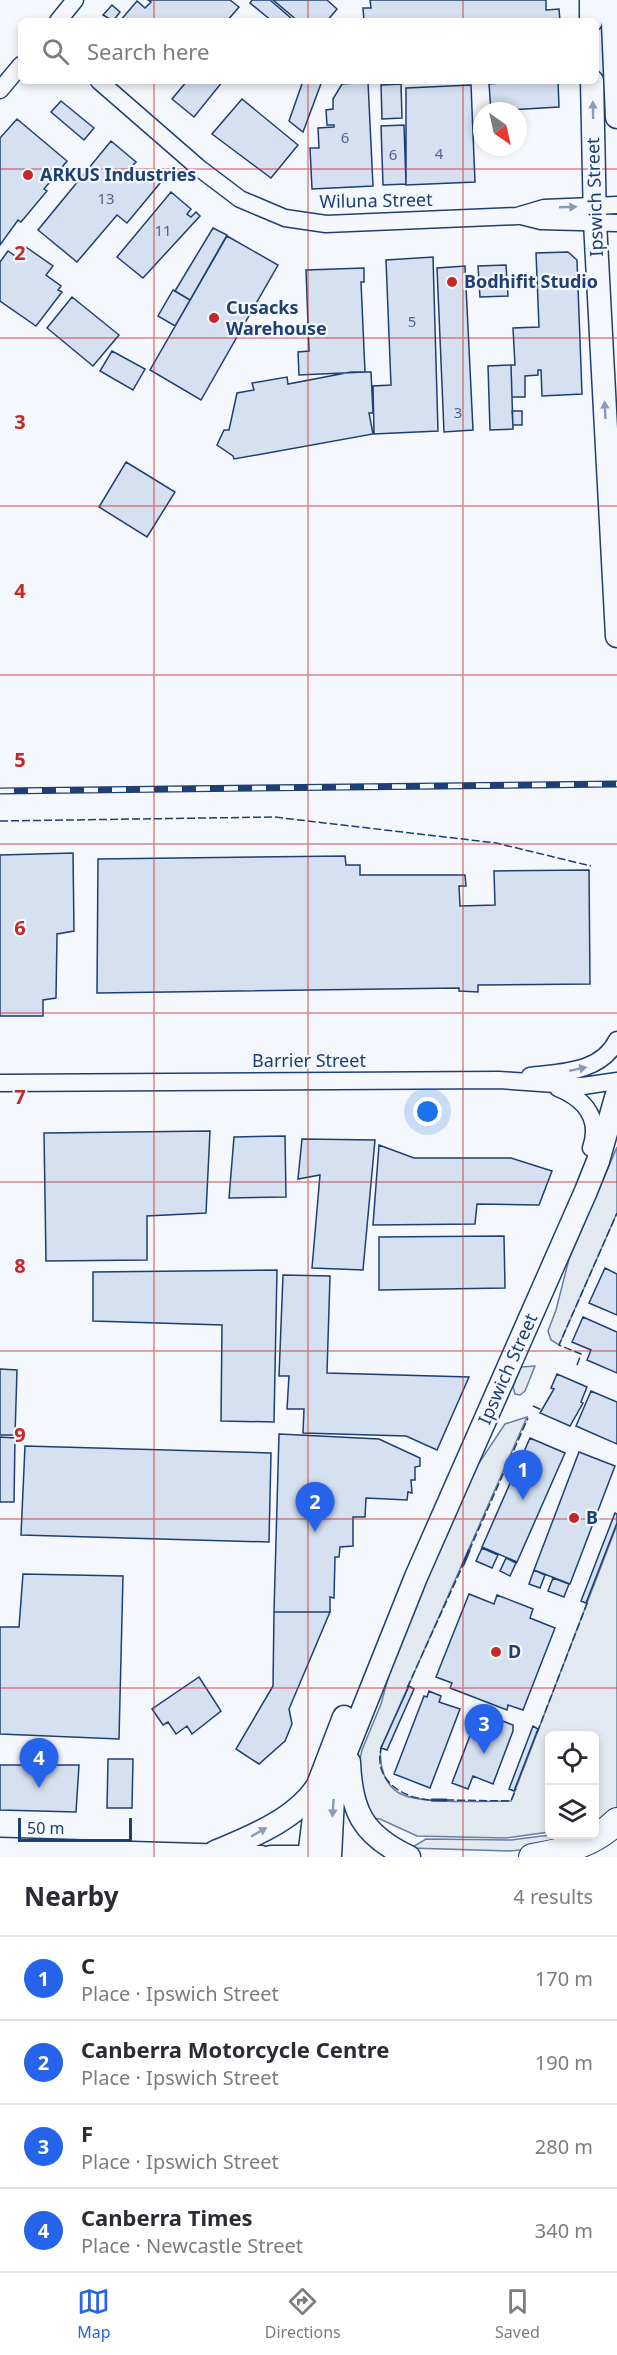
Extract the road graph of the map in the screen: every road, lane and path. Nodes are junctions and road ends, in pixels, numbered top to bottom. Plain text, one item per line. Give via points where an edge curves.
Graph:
1 (75, 0) edge
2 (591, 0) edge
3 (612, 0) edge
4 (60, 18) edge
5 (591, 18) edge
6 (18, 69) edge
7 (102, 84) edge
8 (592, 84) edge
9 (0, 90) edge
10 (617, 117) edge
11 (617, 205) edge
12 (602, 217) edge
13 (612, 446) edge
14 (617, 636) edge
15 (617, 1040) edge
16 (499, 1080) junction
17 (617, 1081) edge
18 (0, 1083) edge
19 (548, 1085) junction
20 (617, 1094) edge
21 (617, 1127) edge
22 (598, 1161) junction
23 (586, 1191) junction
24 (416, 1577) junction
25 (349, 1746) junction
26 (318, 1785) junction
27 (617, 1821) edge
28 (0, 1849) edge
29 (206, 1857) edge
30 (261, 1857) edge
31 (271, 1857) edge
32 (309, 1857) edge
33 (330, 1857) edge
34 (338, 1857) edge
35 (410, 1857) edge
36 (532, 1857) edge

1 - 4 street
2 - 5 main road
3 - 10 main road, Ipswich Street
6 - 9 street
7 - 12 street, Wiluna Street via 240,199 285,218 326,224 521,216 541,222
12 -> 8 main road, Ipswich Street
11 - 12 street, Wiluna Street
13 -> 12 main road, Ipswich Street
13 - 14 main road, Ipswich Street
16 -> 15 street via 584,1068 601,1060
16 - 18 street, Barrier Street
16 - 19 street, Barrier Street
17 - 19 street, Barrier Street via 594,1086
19 - 23 street via 579,1100 594,1121
20 - 22 main road, Ipswich Street
21 - 22 main road, Ipswich Street
22 - 23 main road, Ipswich Street
23 - 24 main road, Ipswich Street
24 - 25 main road, Ipswich Street
24 - 26 main road, Ipswich Street via 372,1655
25 -> 33 main road, Ipswich Street via 333,1798
25 - 35 main road via 350,1792 360,1818 377,1838
29 -> 26 main road via 252,1837 282,1818 308,1799
26 - 32 main road, Ipswich Street
27 - 36 highway via 581,1845
28 - 29 main road
29 - 30 main road
31 - 32 main road
32 - 33 main road
33 - 34 main road

